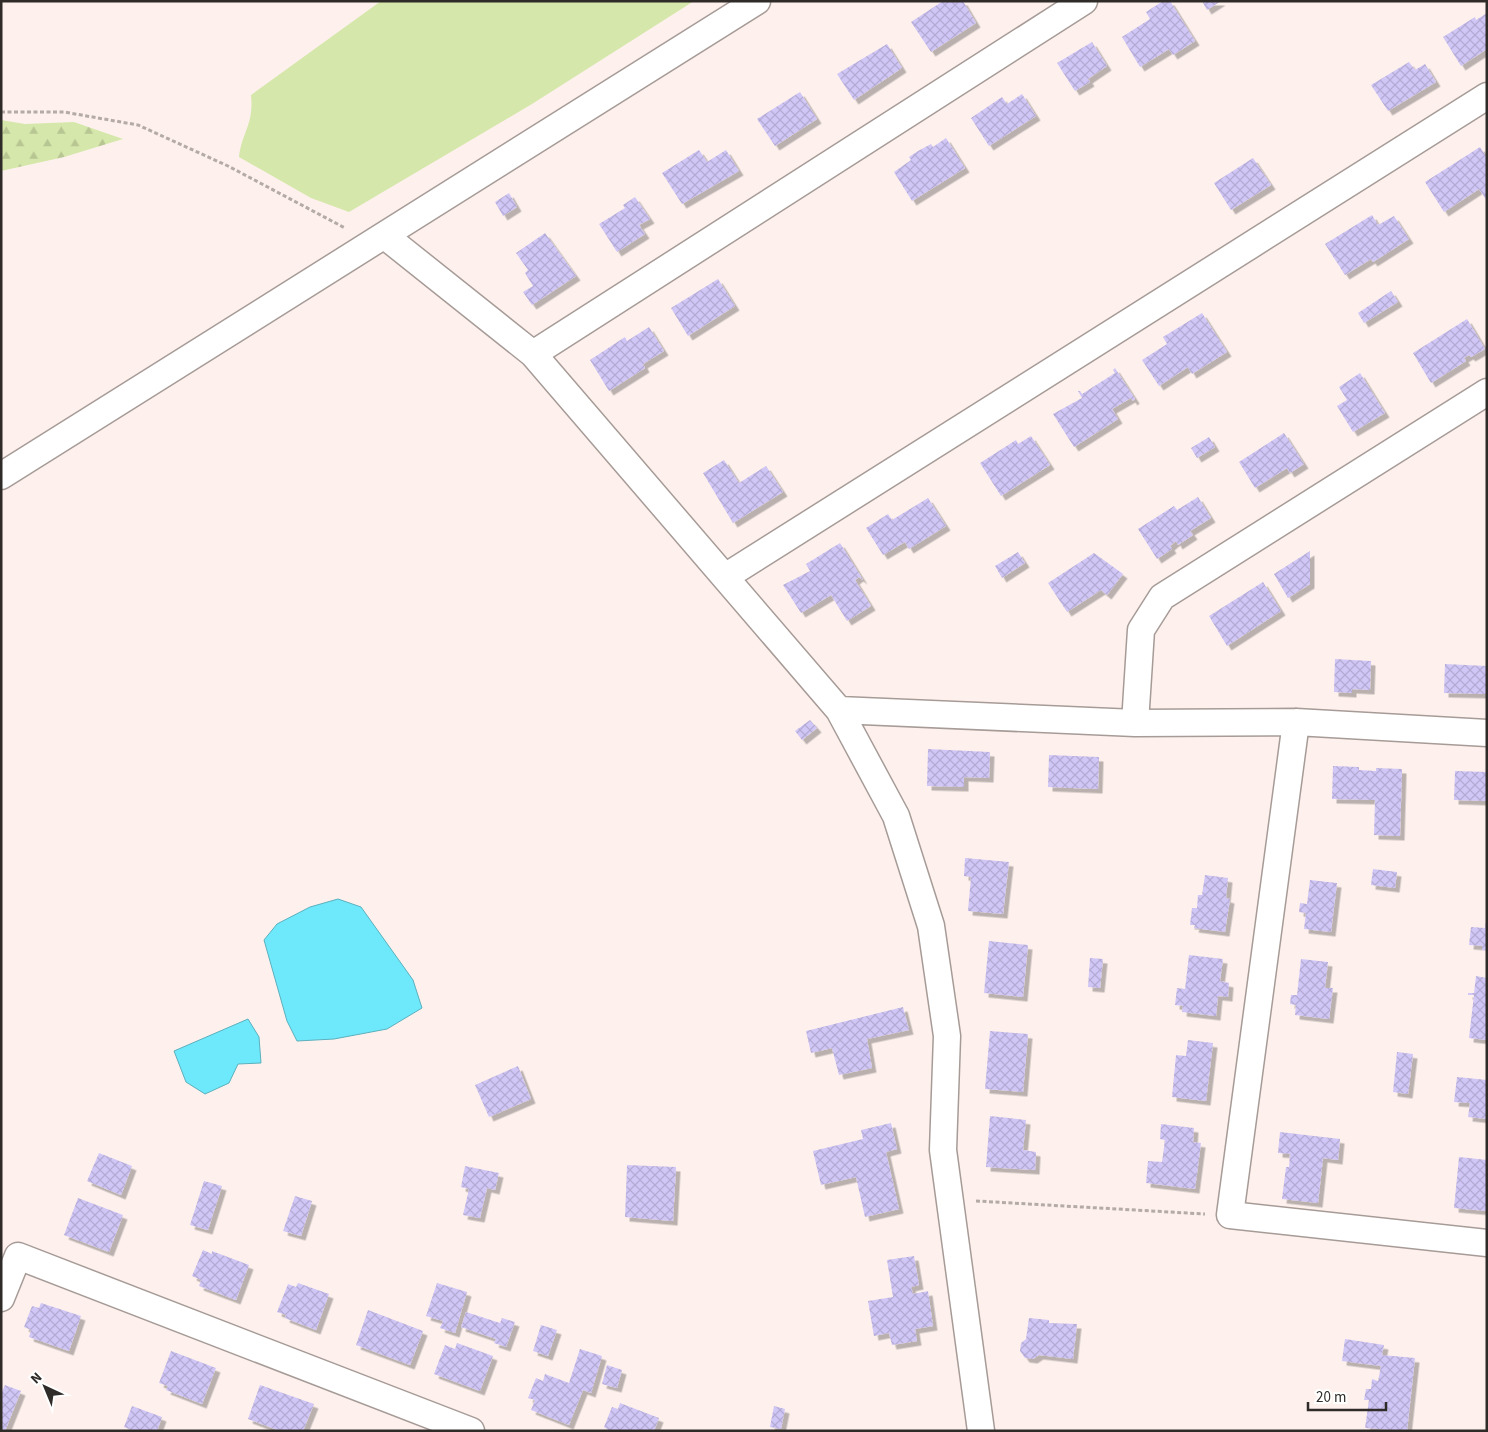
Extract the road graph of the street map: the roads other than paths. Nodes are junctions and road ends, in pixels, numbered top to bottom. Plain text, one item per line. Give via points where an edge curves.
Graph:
1 (757, 1) edge
2 (1084, 1) edge
3 (1487, 96) edge
4 (385, 236) junction
5 (533, 354) junction
6 (1487, 392) edge
7 (1, 476) edge
8 (725, 577) junction
9 (839, 710) junction
10 (1296, 722) junction
11 (1136, 723) junction
12 (1487, 733) edge
13 (1487, 1243) edge
14 (1, 1298) edge
15 (471, 1431) edge
16 (981, 1431) edge

1 - 4 street
2 - 5 street
3 - 8 street
4 - 5 street
4 - 7 street
5 - 8 street
6 - 11 street via 1162,597 1141,630
8 - 9 street
9 - 11 street
9 - 16 street via 896,816 931,926 947,1036 943,1150
10 - 11 street
10 - 12 street
10 - 13 street via 1230,1215
14 - 15 street via 18,1256

